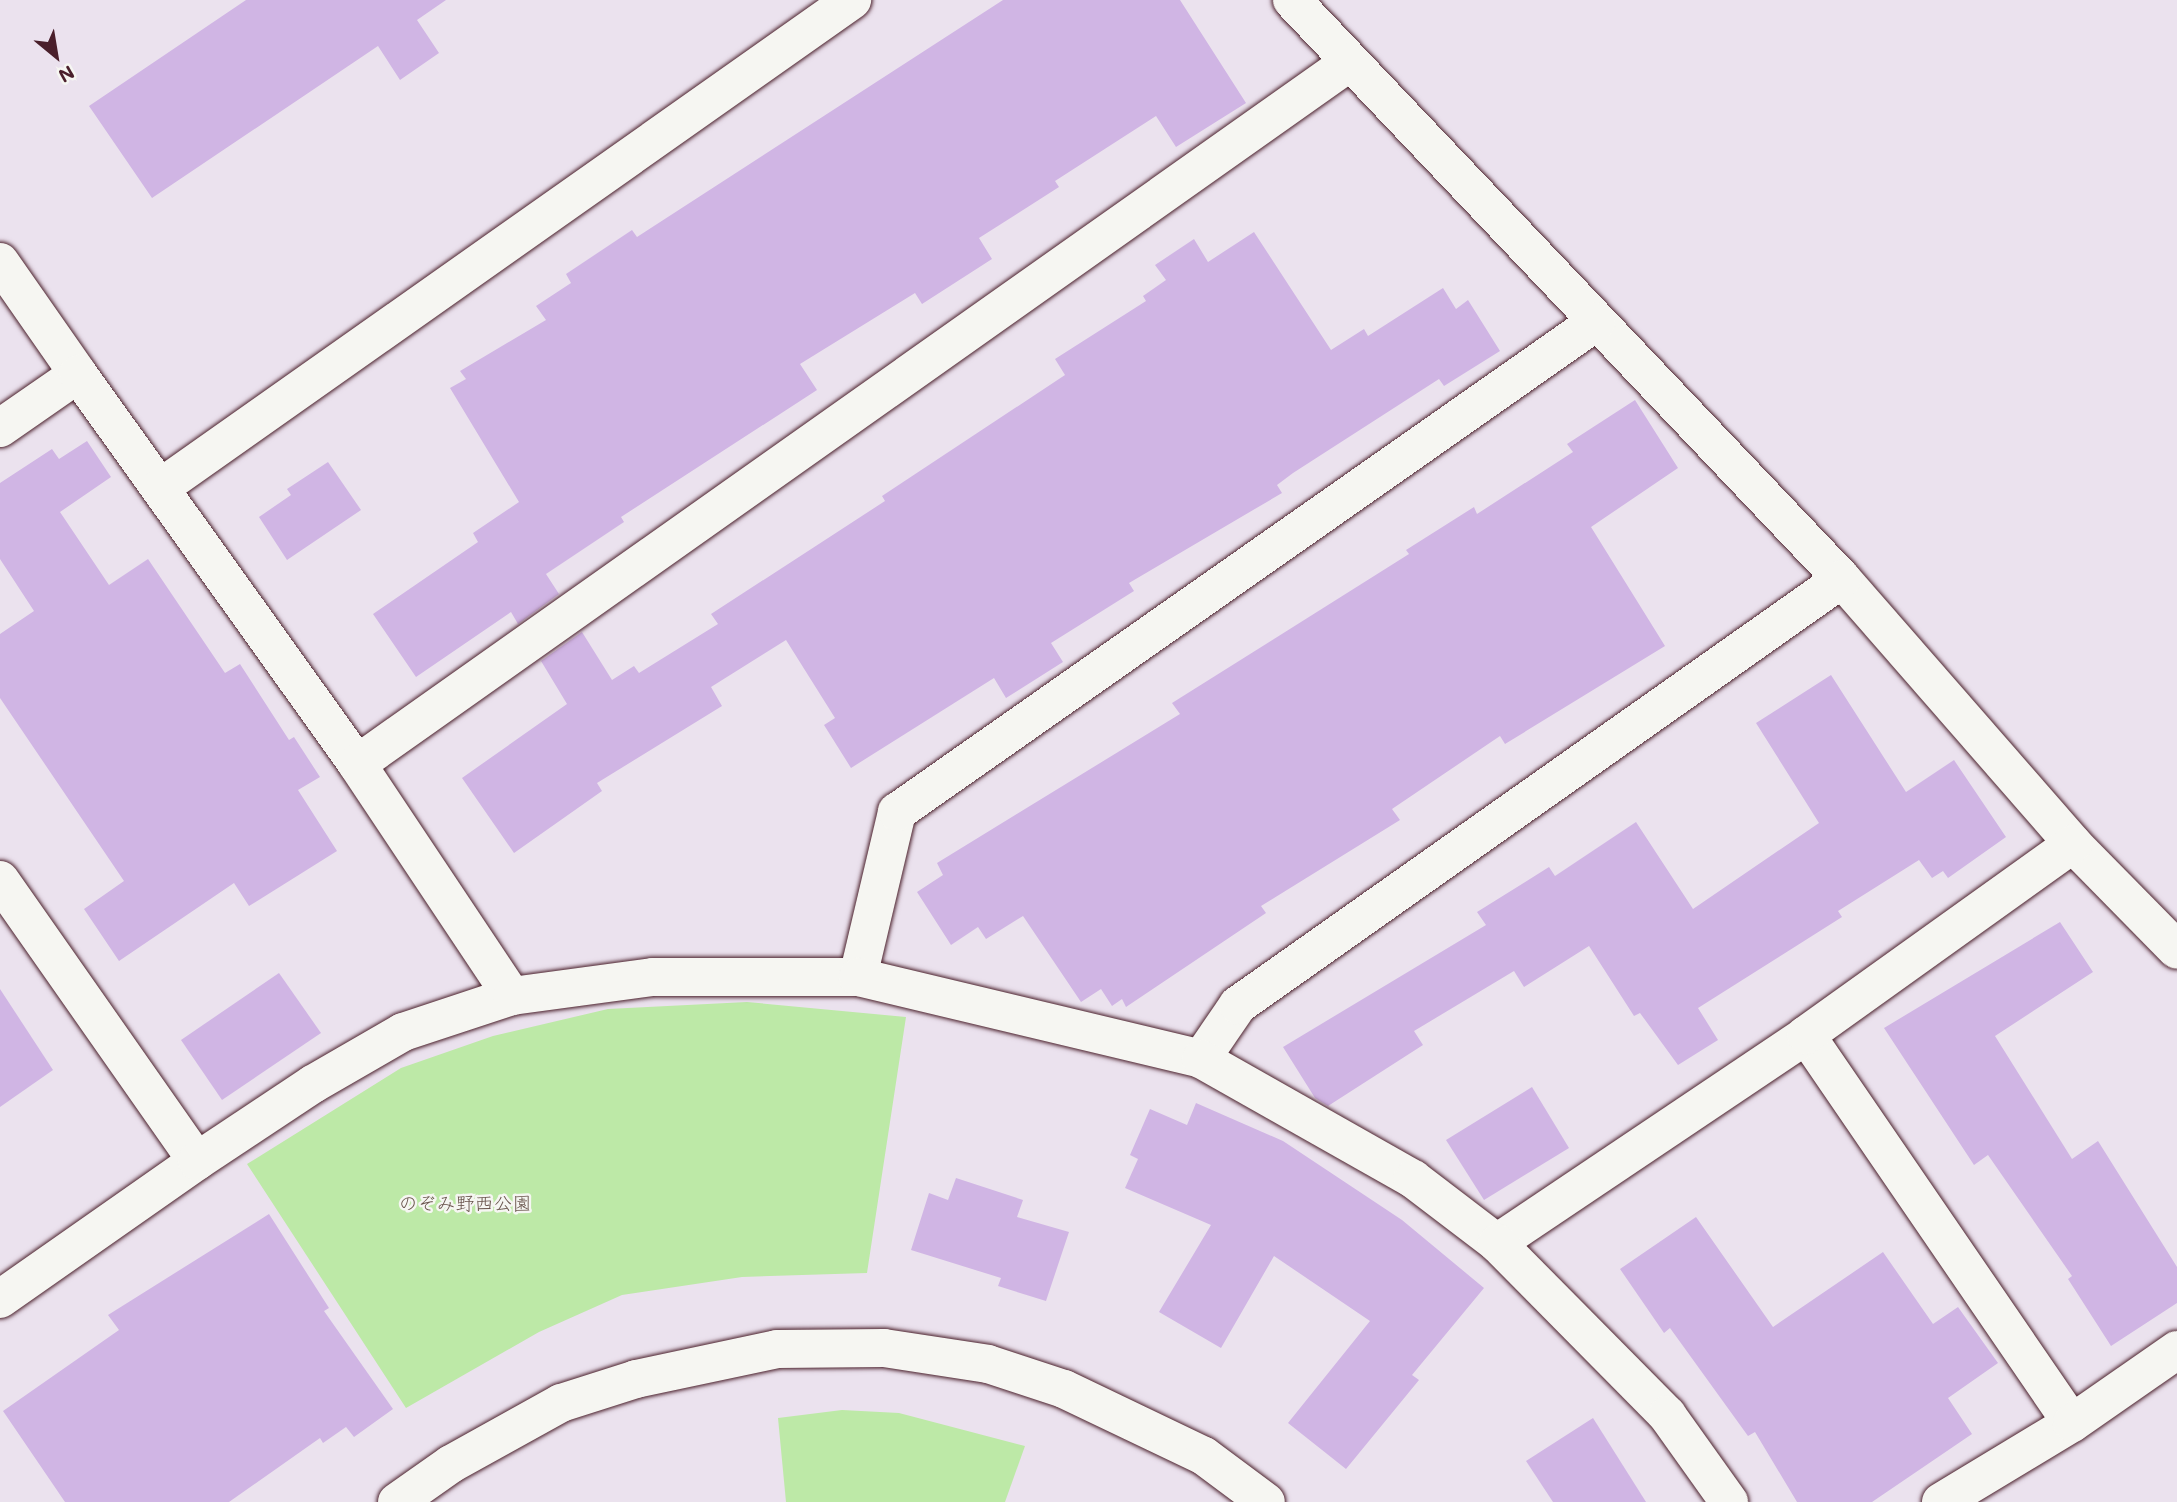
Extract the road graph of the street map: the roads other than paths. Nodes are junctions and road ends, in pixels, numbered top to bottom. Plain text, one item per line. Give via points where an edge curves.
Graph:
1 (852, 0) edge
2 (1292, 0) edge
3 (1350, 62) junction
4 (0, 262) edge
5 (1596, 322) junction
6 (78, 374) junction
7 (0, 428) edge
8 (160, 488) junction
9 (1842, 579) junction
10 (357, 764) junction
11 (2073, 844) junction
12 (0, 880) edge
13 (2177, 950) edge
14 (858, 977) junction
15 (512, 996) junction
16 (1806, 1035) junction
17 (1201, 1059) junction
18 (197, 1161) junction
19 (1497, 1243) junction
20 (0, 1299) edge
21 (2177, 1350) edge
22 (2072, 1423) junction
23 (397, 1502) edge
24 (1266, 1502) edge
25 (1729, 1502) edge
26 (1941, 1502) edge

1 - 8 street
2 - 3 street
3 - 5 street
3 - 10 street
4 - 6 street
5 - 9 street
5 - 14 street via 897,812
6 - 7 street
6 - 8 street
8 - 10 street
9 - 11 street
9 - 17 street via 1238,1005
10 - 15 street
11 - 13 street
11 - 16 street
12 - 18 street
14 - 15 street via 653,977
14 - 17 street
15 - 18 street via 402,1032
16 - 19 street
16 - 22 street
17 - 19 street via 1413,1179
18 - 20 street
19 - 25 street via 1667,1415
21 - 22 street
22 - 26 street
23 - 24 street via 451,1464 561,1403 636,1379 777,1349 884,1348 988,1364 1064,1389 1204,1457

